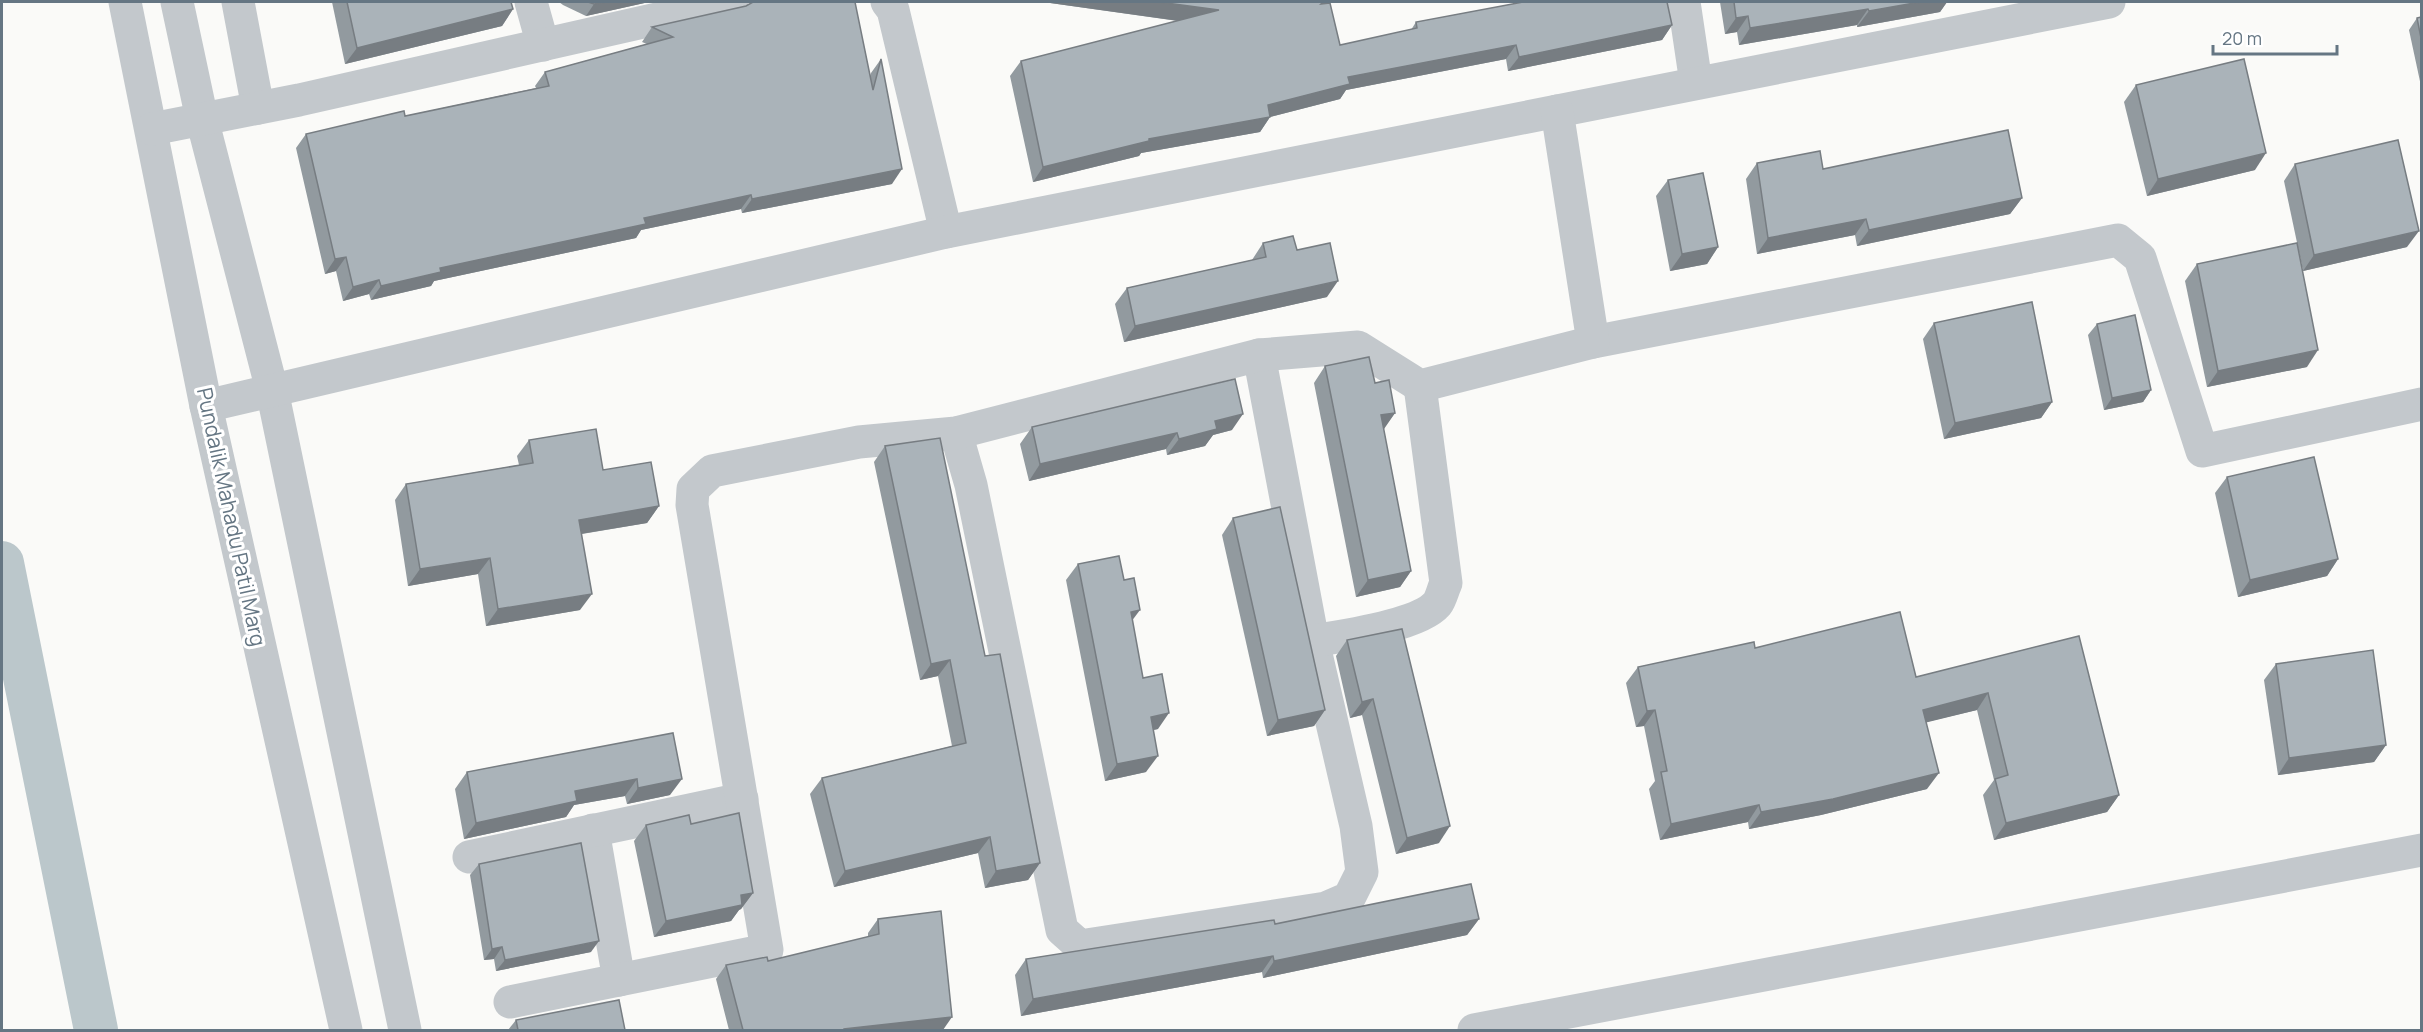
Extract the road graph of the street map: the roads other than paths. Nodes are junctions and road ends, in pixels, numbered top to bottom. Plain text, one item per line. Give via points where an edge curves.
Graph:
1 (125, 2) edge
2 (177, 2) edge
3 (238, 2) edge
4 (531, 2) edge
5 (732, 2) edge
6 (887, 2) edge
7 (1684, 2) edge
8 (2109, 2) edge
9 (543, 45) junction
10 (1696, 83) junction
11 (258, 108) junction
12 (1557, 111) junction
13 (202, 119) junction
14 (152, 129) junction
15 (946, 232) junction
16 (1593, 342) junction
17 (1259, 356) junction
18 (1420, 386) junction
19 (272, 390) junction
20 (2421, 404) edge
21 (206, 406) junction
22 (956, 433) junction
23 (1313, 641) junction
24 (742, 800) junction
25 (593, 830) junction
26 (2421, 850) edge
27 (469, 857) dead end
28 (619, 980) junction
29 (510, 1002) dead end
30 (346, 1030) edge
31 (405, 1030) edge
32 (1474, 1030) edge

1 - 14 street, Pundalik Mahadu Patil Marg
2 - 13 street
3 - 11 street
4 - 9 street
5 - 9 street
6 - 15 street via 893,10
7 - 10 street
8 - 10 street
9 - 11 street
10 - 12 street
11 - 13 street
12 - 15 street
12 - 16 street
13 - 14 street
13 - 19 street
14 - 21 street, Pundalik Mahadu Patil Marg
15 - 19 street
16 - 18 street
16 - 20 street via 2118,240 2140,258 2202,451
17 - 18 street via 1358,347
17 - 22 street
17 - 23 street
18 - 23 street via 1446,582 1437,604 1382,628
19 - 21 street
19 - 31 street
21 - 30 street, Pundalik Mahadu Patil Marg
22 - 23 street via 971,485 1062,930 1080,946 1326,908 1349,898 1362,872 1356,826
22 - 24 street via 859,442 712,471 693,489 692,505
24 - 25 street
24 - 28 street via 767,950
25 - 27 street
25 - 28 street
26 - 32 street
28 - 29 street

